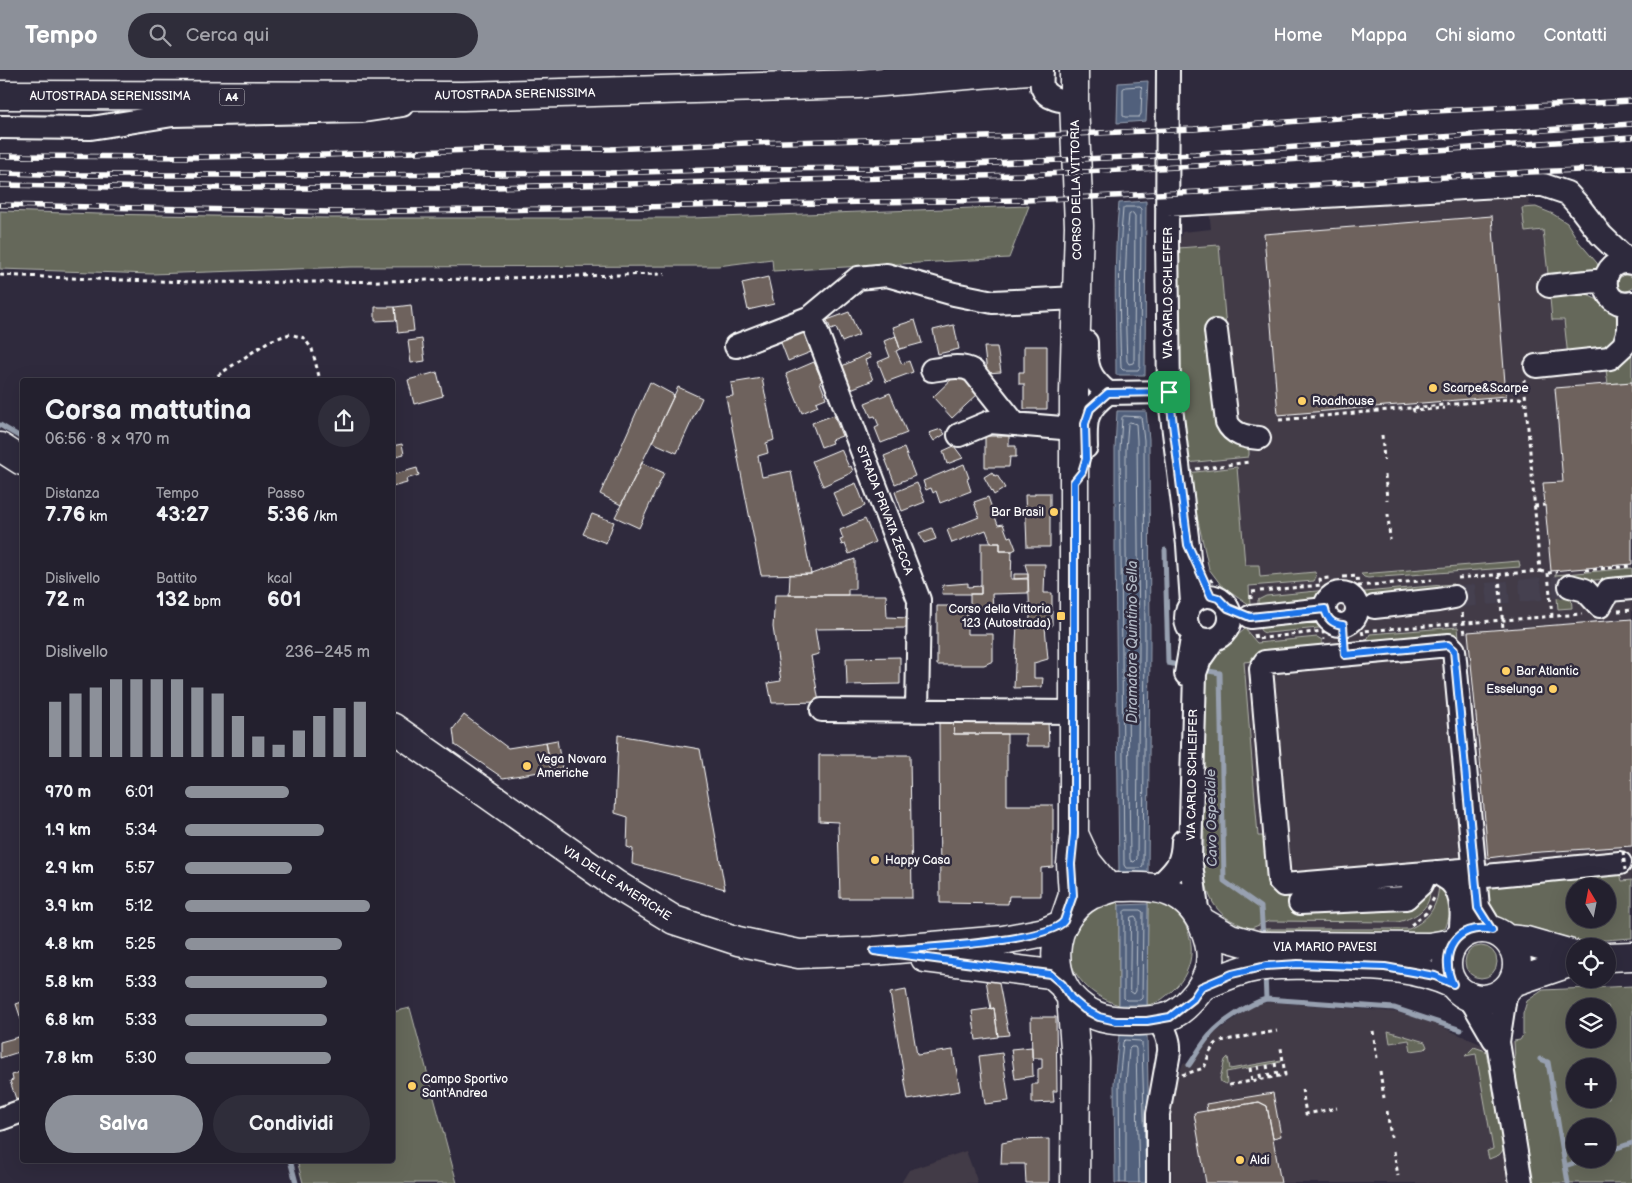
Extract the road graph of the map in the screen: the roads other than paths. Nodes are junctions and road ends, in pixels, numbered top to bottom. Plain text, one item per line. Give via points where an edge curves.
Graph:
1 (1023, 70) edge
2 (1029, 70) edge
3 (1042, 70) edge
4 (1074, 70) edge
5 (1168, 70) edge
6 (0, 95) edge
7 (463, 96) junction
8 (1074, 101) junction
9 (0, 127) edge
10 (1167, 205) junction
11 (1630, 262) edge
12 (1605, 284) junction
13 (1549, 286) dead end
14 (1076, 304) junction
15 (1630, 304) edge
16 (811, 317) junction
17 (1216, 331) dead end
18 (736, 346) dead end
19 (1529, 369) road end
20 (932, 370) dead end
21 (1161, 392) junction
22 (1108, 393) junction
23 (1015, 424) junction
24 (1074, 429) junction
25 (959, 436) dead end
26 (1259, 438) dead end
27 (0, 448) edge
28 (20, 460) edge
29 (1074, 482) junction
30 (1632, 581) edge
31 (1448, 585) tunnel mouth
32 (1632, 588) edge
33 (1210, 602) junction
34 (1325, 609) junction
35 (1356, 611) junction
36 (1252, 618) junction
37 (1210, 635) junction
38 (1344, 648) junction
39 (1192, 667) junction
40 (822, 710) dead end
41 (917, 710) junction
42 (1074, 712) junction
43 (395, 729) edge
44 (1074, 834) junction
45 (1626, 862) edge
46 (1475, 877) junction
47 (1432, 879) junction
48 (1112, 888) junction
49 (1152, 888) junction
50 (1300, 903) dead end
51 (1200, 919) junction
52 (1063, 922) junction
53 (1500, 934) junction
54 (1456, 940) junction
55 (874, 951) junction
56 (1566, 952) edge
57 (1263, 956) junction
58 (1632, 956) edge
59 (1616, 957) edge
60 (1566, 964) edge
61 (1509, 986) junction
62 (1201, 987) junction
63 (1461, 990) junction
64 (1066, 991) junction
65 (1152, 1020) junction
66 (1116, 1021) junction
67 (1498, 1042) junction
68 (1076, 1060) junction
69 (20, 1112) edge
70 (0, 1119) edge
71 (1075, 1183) edge
72 (1158, 1183) edge
73 (1521, 1183) edge

1 - 2 main road, AUTOSTRADA SERENISSIMA / A4
1 - 7 main road, AUTOSTRADA SERENISSIMA / A4 via 858,84
3 - 8 street via 1042,86 1048,95 1060,101
4 - 8 main road, CORSO DELLA VITTORIA
5 - 10 street, VIA CARLO SCHLEIFER
6 - 7 main road, AUTOSTRADA SERENISSIMA / A4
7 - 9 street via 362,111 173,115 91,128
8 - 14 main road, CORSO DELLA VITTORIA via 1079,226
10 - 11 street via 1543,185 1567,193 1601,235
10 - 21 street, VIA CARLO SCHLEIFER
11 - 12 street via 1614,265
12 - 13 street via 1596,281
12 - 15 street via 1606,291 1616,302
14 - 16 street via 993,302 887,275 858,278
14 - 22 street, CORSO DELLA VITTORIA via 1086,333 1088,370
14 - 24 main road, CORSO DELLA VITTORIA
15 - 19 street via 1627,337 1610,358
16 - 18 street
16 - 41 street, STRADA PRIVATA ZECCA via 919,600
17 - 26 street via 1226,422 1230,429 1245,437
20 - 23 street via 967,368
21 - 22 street
21 - 33 street, VIA CARLO SCHLEIFER via 1188,545
22 - 29 street, CORSO DELLA VITTORIA via 1090,409 1085,424 1086,459
23 - 24 street
23 - 25 street via 990,422
24 - 29 main road, CORSO DELLA VITTORIA
27 - 28 main road
29 - 42 main road, CORSO DELLA VITTORIA
30 - 32 street via 1570,586 1585,590 1598,611 1609,590
31 - 35 street via 1438,600
33 - 36 street
33 - 37 street via 1230,614 1230,621
33 - 37 street via 1188,608 1186,615 1188,628
34 - 35 street via 1332,622
34 - 35 street via 1333,595 1343,592
34 - 36 street
35 - 38 street
36 - 37 street
37 - 39 street, VIA CARLO SCHLEIFER
38 - 46 street via 1448,645 1454,650
38 - 47 street via 1265,662 1261,669 1279,880 1284,885
39 - 49 street, VIA CARLO SCHLEIFER via 1182,856 1177,868
39 - 51 street, VIA CARLO SCHLEIFER via 1190,858
40 - 41 street
41 - 42 street
42 - 44 main road, CORSO DELLA VITTORIA
43 - 55 main road, VIA DELLE AMERICHE via 615,884 674,920 738,942 799,954
44 - 48 main road, CORSO DELLA VITTORIA via 1087,862
44 - 52 main road, CORSO DELLA VITTORIA via 1071,864 1073,895
45 - 46 street
46 - 47 street via 1462,870
46 - 53 street via 1478,908
47 - 50 street via 1406,898
47 - 54 street via 1451,882 1459,899 1462,924
48 - 49 main road
48 - 52 main road via 1076,906
49 - 51 main road via 1173,893 1187,903
51 - 57 main road, VIA MARIO PAVESI
51 - 62 main road via 1210,960 1208,974
52 - 55 main road, VIA DELLE AMERICHE via 1045,932 1003,940
52 - 64 main road via 1055,954 1057,970
53 - 54 main road via 1485,928 1471,930
53 - 56 main road
53 - 61 main road via 1514,948 1517,959 1517,971
54 - 57 main road, VIA MARIO PAVESI via 1429,947
54 - 63 main road via 1448,953 1447,964 1448,974
55 - 64 main road, VIA DELLE AMERICHE via 1050,974
57 - 62 main road, VIA MARIO PAVESI
57 - 63 main road, VIA MARIO PAVESI via 1298,964 1385,967 1435,976
58 - 59 main road
60 - 61 main road
61 - 63 main road via 1498,995 1478,999
61 - 67 street
62 - 65 main road via 1193,999 1170,1017
63 - 67 street
64 - 66 main road via 1084,1009
64 - 68 main road
65 - 66 main road
65 - 72 street via 1168,1036 1170,1043 1158,1114
66 - 68 main road via 1100,1029
67 - 73 street
68 - 71 main road
69 - 70 street

